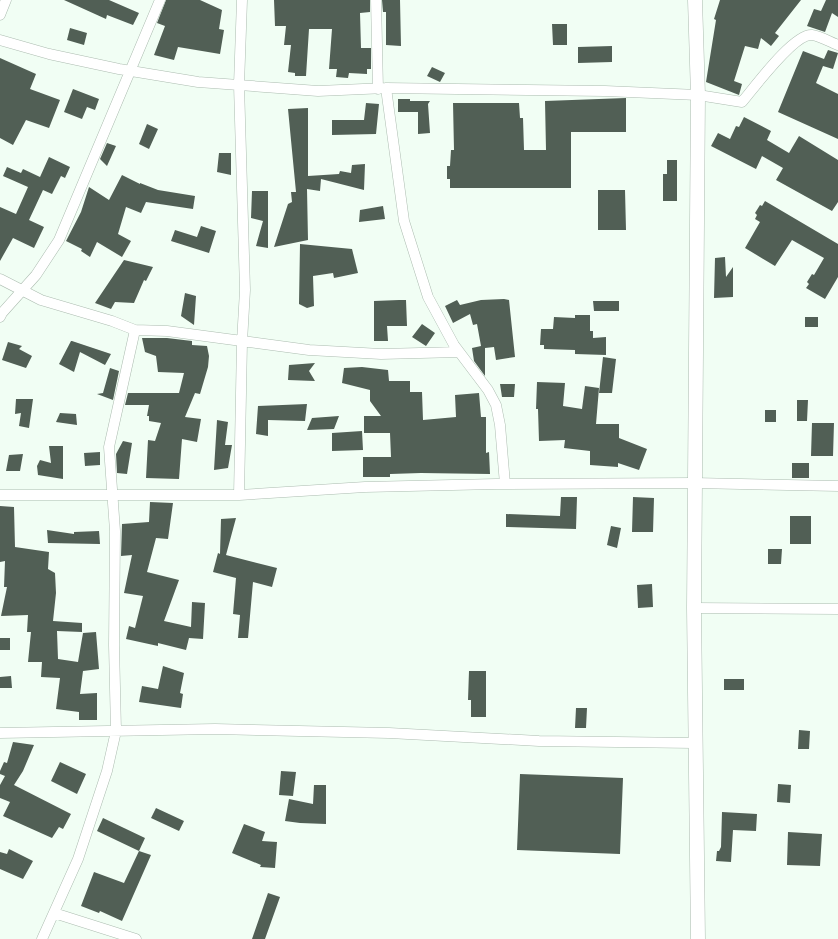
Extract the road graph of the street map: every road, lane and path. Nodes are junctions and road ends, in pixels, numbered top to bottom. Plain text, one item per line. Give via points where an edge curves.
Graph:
1 (6, 0) edge
2 (160, 0) edge
3 (242, 0) edge
4 (376, 0) edge
5 (695, 0) edge
6 (0, 15) edge
7 (0, 40) edge
8 (838, 45) edge
9 (130, 71) junction
10 (239, 85) junction
11 (382, 89) junction
12 (698, 95) junction
13 (0, 278) edge
14 (22, 291) junction
15 (0, 317) edge
16 (135, 330) junction
17 (242, 342) junction
18 (459, 352) junction
19 (694, 483) junction
20 (506, 484) junction
21 (838, 486) edge
22 (0, 495) edge
23 (113, 495) junction
24 (239, 495) junction
25 (694, 608) junction
26 (838, 609) edge
27 (116, 731) junction
28 (0, 733) edge
29 (694, 743) junction
30 (54, 913) junction
31 (42, 939) edge
32 (136, 939) edge
33 (698, 939) edge

1 - 6 street
2 - 9 street
3 - 10 street
4 - 11 street
5 - 12 street
7 - 9 street via 49,54
8 - 12 street via 812,35 802,37 781,55 742,102
9 - 10 street via 198,82
9 - 14 street via 58,240 36,275
10 - 11 street via 318,91
10 - 17 street via 245,290
11 - 12 street via 605,91
11 - 18 street via 404,221 428,297
12 - 19 street
13 - 14 street
14 - 15 street
14 - 16 street via 41,300
16 - 17 street via 167,331
16 - 23 street via 109,447
17 - 18 street via 309,350 381,354
17 - 24 street
18 - 20 street via 488,390 496,405
19 - 20 street
19 - 21 street
19 - 25 street
20 - 24 street via 365,487
22 - 23 street
23 - 24 street
23 - 27 street
25 - 26 street
25 - 29 street
27 - 28 street
27 - 29 street via 215,729 389,733 538,741
27 - 30 street via 107,770 78,859
29 - 33 street
30 - 31 street
30 - 32 street

